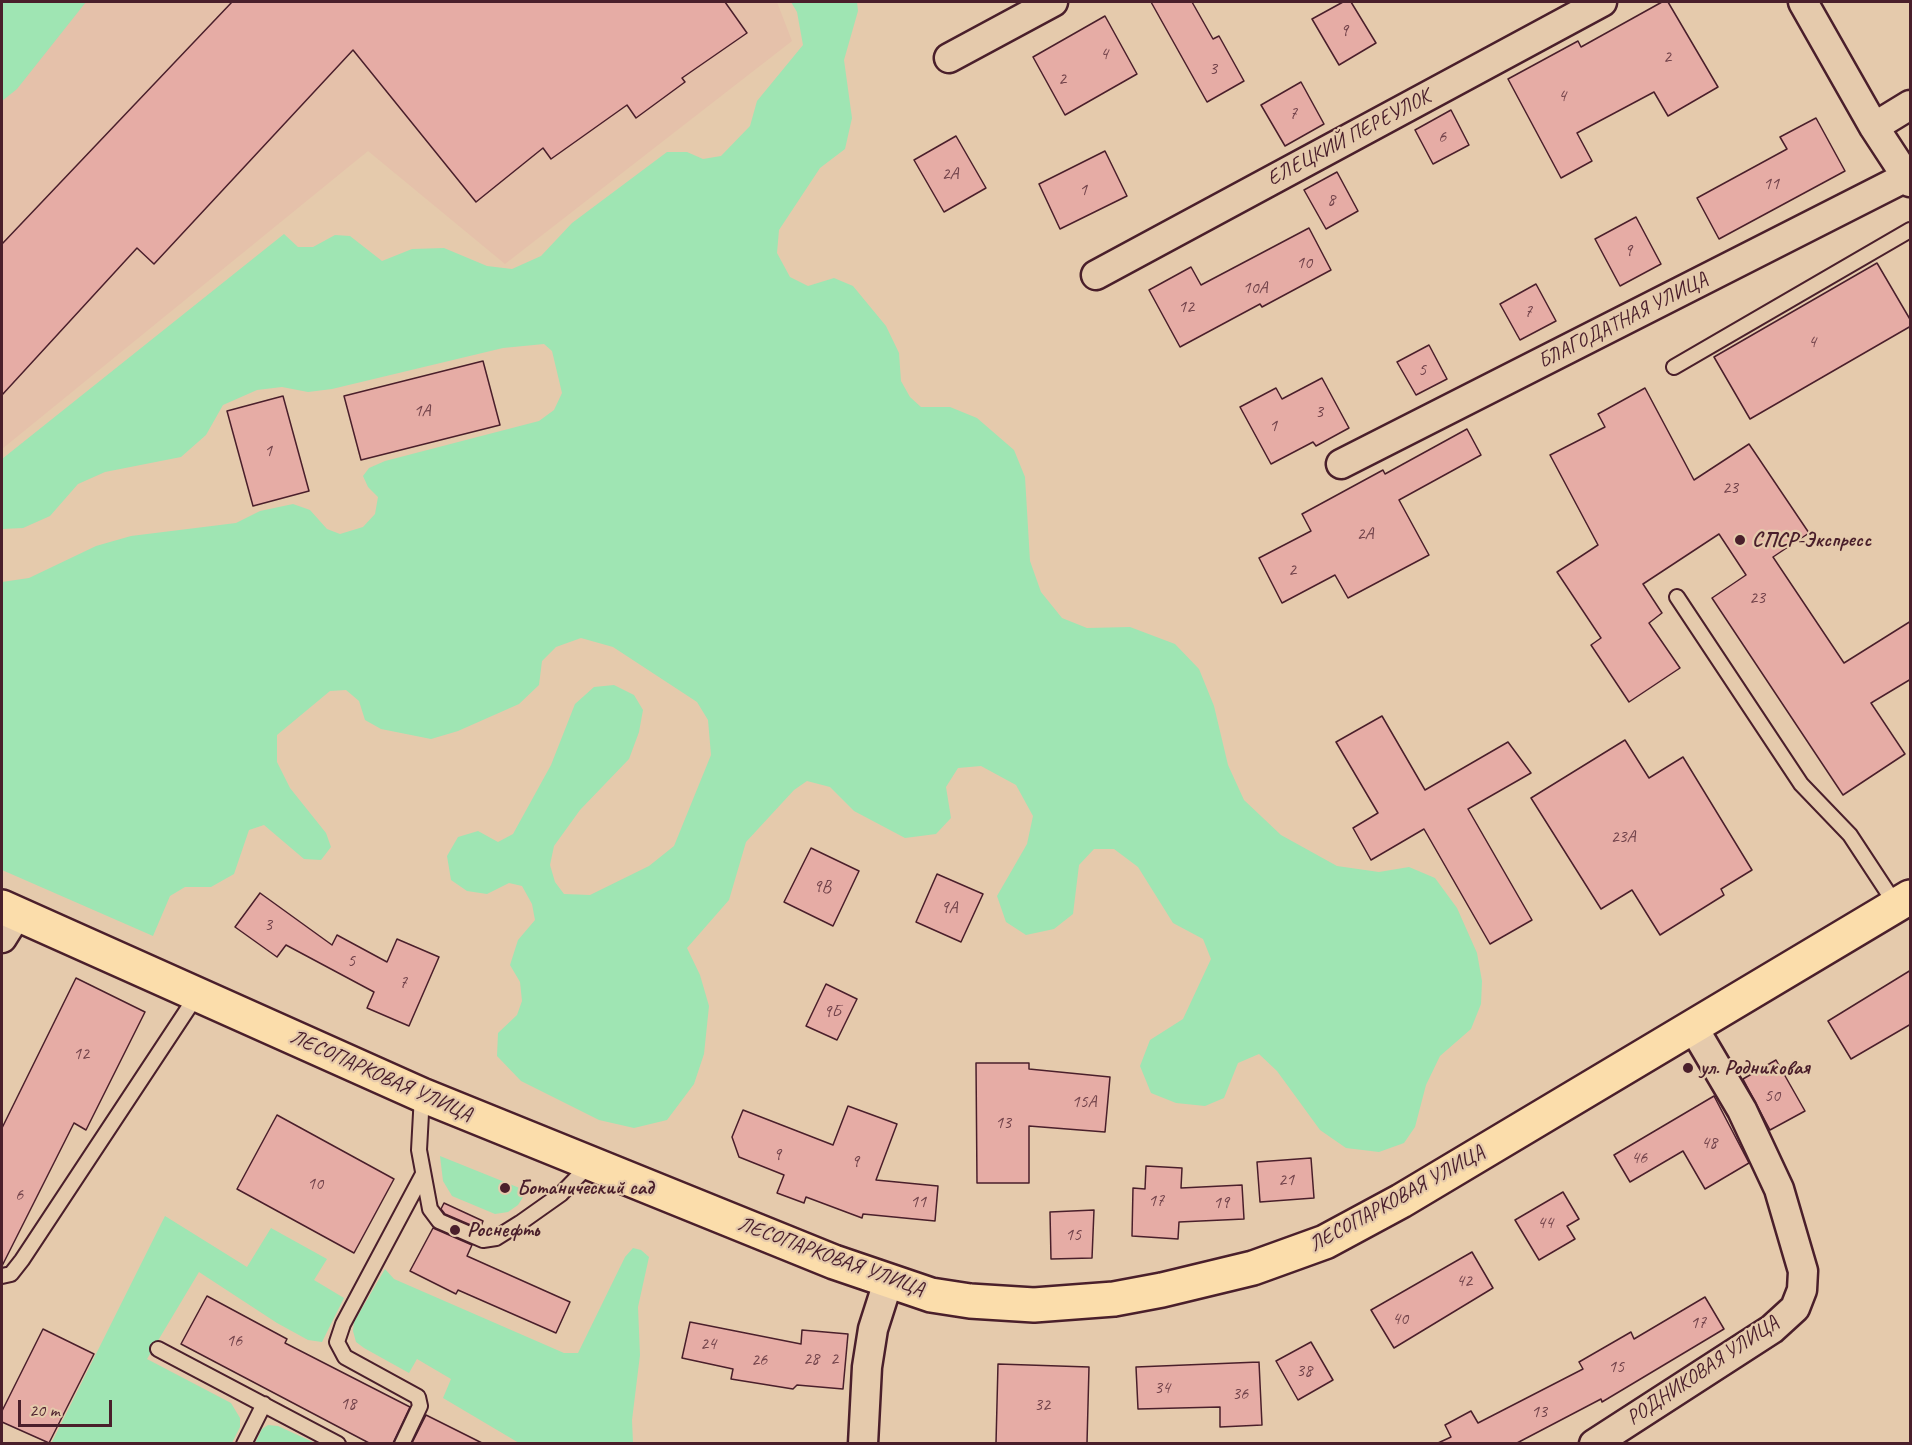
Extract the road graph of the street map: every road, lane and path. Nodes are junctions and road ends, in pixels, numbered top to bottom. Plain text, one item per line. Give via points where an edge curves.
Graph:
1 (1053, 2) edge
2 (1602, 2) edge
3 (1803, 2) edge
4 (950, 58) dead end
5 (1911, 105) edge
6 (1874, 127) junction
7 (1908, 180) edge
8 (1911, 230) edge
9 (1096, 275) dead end
10 (1674, 368) dead end
11 (1341, 464) dead end
12 (1677, 597) dead end
13 (1904, 901) edge
14 (7, 919) edge
15 (197, 995) junction
16 (1693, 1028) junction
17 (422, 1095) junction
18 (590, 1164) junction
19 (423, 1174) junction
20 (2, 1276) edge
21 (888, 1282) junction
22 (158, 1349) dead end
23 (264, 1404) junction
24 (244, 1443) edge
25 (338, 1443) edge
26 (402, 1443) edge
27 (863, 1443) edge
28 (1594, 1443) edge

1 - 4 street
2 - 9 street, ЕЛЕЦКИЙ ПЕРЕУЛОК
3 - 6 street
5 - 6 street
6 - 7 street
7 - 11 street, БЛАГОДАТНАЯ УЛИЦА
8 - 10 lane
12 - 13 lane via 1801,784 1850,835
13 - 16 main road, ЛЕСОПАРКОВАЯ УЛИЦА
14 - 15 main road, ЛЕСОПАРКОВАЯ УЛИЦА
15 - 17 main road, ЛЕСОПАРКОВАЯ УЛИЦА
15 - 20 lane via 22,1260 11,1274
16 - 21 main road, ЛЕСОПАРКОВАЯ УЛИЦА via 1359,1224 1325,1242 1253,1268 1114,1299 1044,1304 970,1301
16 - 28 street, РОДНИКОВАЯ УЛИЦА via 1742,1110 1779,1189 1803,1271 1802,1290 1795,1308 1772,1329
17 - 18 main road, ЛЕСОПАРКОВАЯ УЛИЦА
17 - 19 lane via 419,1150
18 - 19 lane via 561,1194 520,1224 496,1238 483,1240 439,1221 430,1209
18 - 21 main road, ЛЕСОПАРКОВАЯ УЛИЦА
19 - 26 lane via 337,1342 345,1357 418,1397 420,1406
21 - 27 street via 873,1329 867,1367
22 - 23 lane
23 - 24 lane
23 - 25 lane

